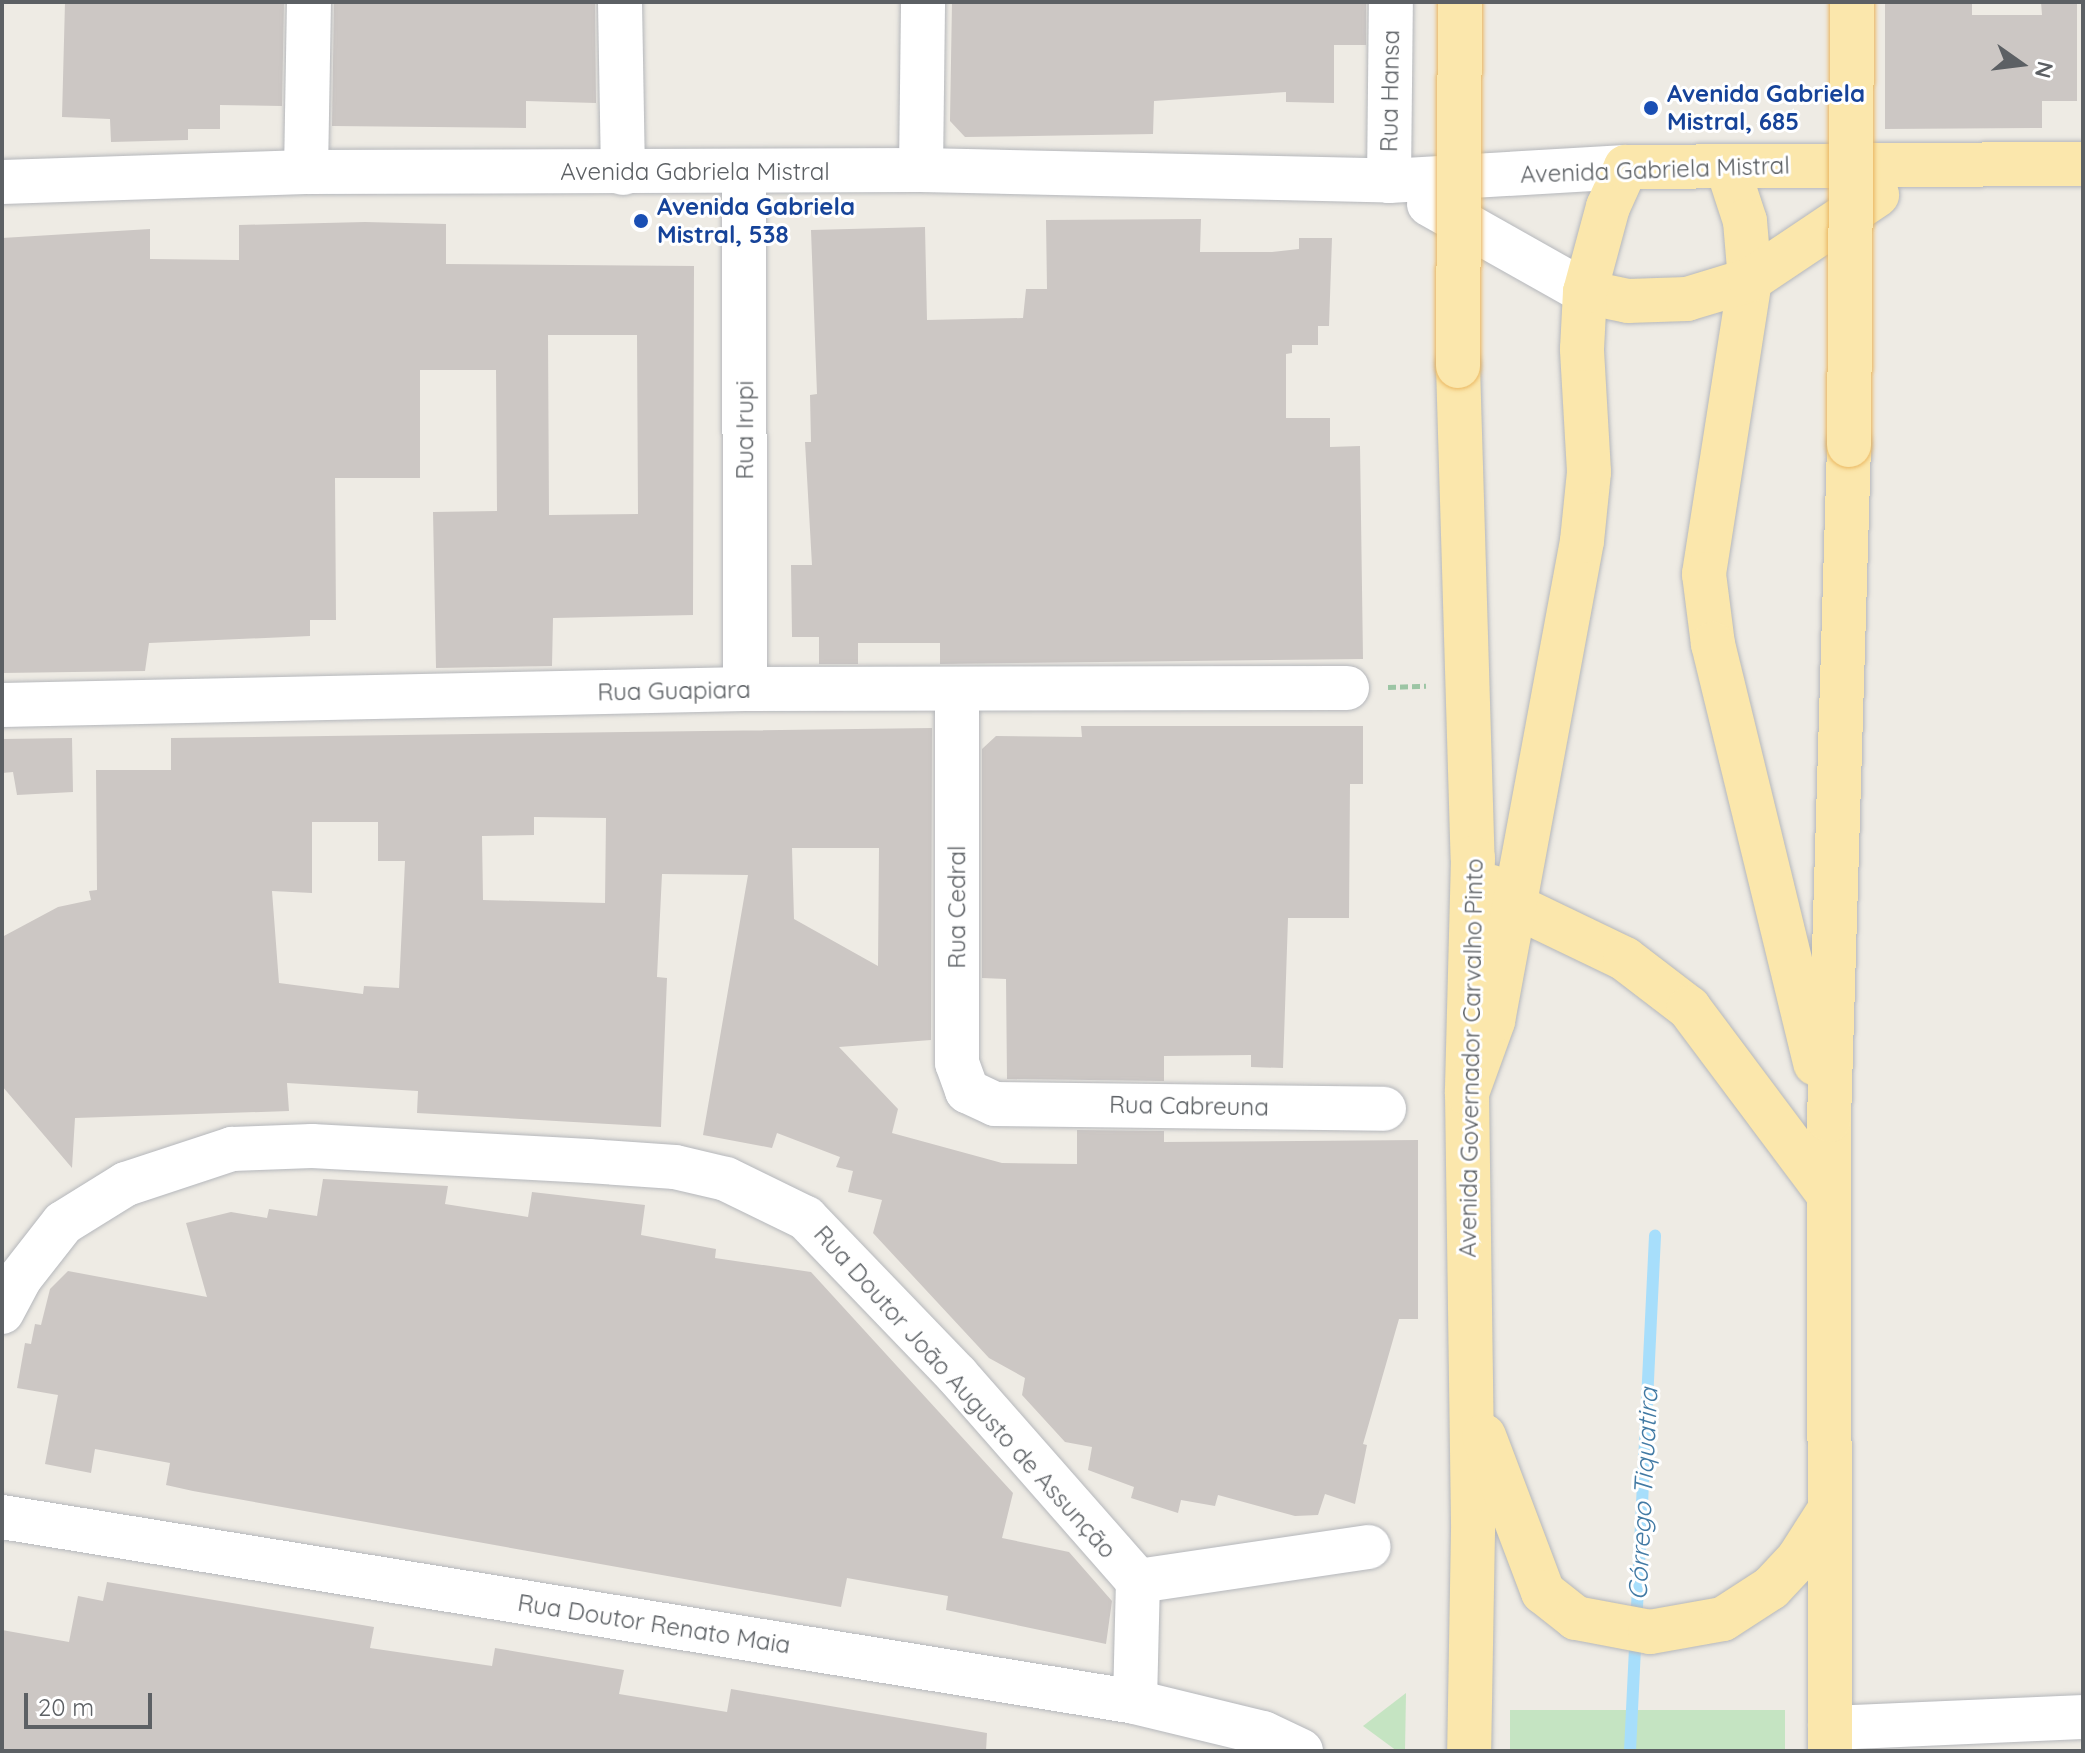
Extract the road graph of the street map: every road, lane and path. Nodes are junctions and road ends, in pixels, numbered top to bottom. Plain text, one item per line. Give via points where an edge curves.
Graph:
1 (309, 2) edge
2 (620, 2) edge
3 (923, 2) edge
4 (1391, 2) edge
5 (1460, 2) edge
6 (1852, 2) edge
7 (2083, 164) edge
8 (1922, 165) junction
9 (1727, 166) junction
10 (1626, 167) junction
11 (921, 170) junction
12 (744, 171) junction
13 (306, 172) junction
14 (623, 173) junction
15 (1389, 181) junction
16 (2, 182) edge
17 (1750, 280) junction
18 (1585, 292) junction
19 (1467, 685) junction
20 (1347, 688) joint
21 (745, 689) junction
22 (957, 690) junction
23 (2, 705) edge
24 (1473, 858) junction
25 (1513, 905) junction
26 (1467, 1093) junction
27 (995, 1104) joint
28 (1384, 1109) dead end
29 (1829, 1120) junction
30 (1828, 1194) junction
31 (2, 1312) edge
32 (1471, 1400) junction
33 (1830, 1509) junction
34 (2, 1517) edge
35 (1369, 1547) dead end
36 (1138, 1581) junction
37 (1135, 1702) junction
38 (2083, 1717) edge
39 (1830, 1740) edge
40 (1301, 1751) edge
41 (1469, 1751) edge

1 - 13 street
2 - 14 street
3 - 11 street
4 - 15 street, Rua Hansa
5 - 19 main road, Avenida Governador Carvalho Pinto, bridge via 1458,366
6 - 29 main road, bridge via 1849,445
7 - 8 main road, Avenida Gabriela Mistral
8 - 9 main road, Avenida Gabriela Mistral
8 - 17 main road, Avenida Gabriela Mistral
9 - 10 main road, Avenida Gabriela Mistral
9 - 17 main road via 1745,221
10 - 15 street, Avenida Gabriela Mistral
10 - 18 main road via 1608,207
11 - 12 street, Avenida Gabriela Mistral
11 - 15 street, Avenida Gabriela Mistral
12 - 14 street, Avenida Gabriela Mistral
12 - 21 street, Rua Irupi
13 - 14 street, Avenida Gabriela Mistral
13 - 16 street, Avenida Gabriela Mistral
15 - 18 street, Avenida Gabriela Mistral
17 - 18 main road, Avenida Gabriela Mistral via 1687,299 1628,301
17 - 29 main road via 1704,574 1713,644
18 - 25 main road via 1582,349 1589,472 1582,541
19 - 20 path
19 - 24 main road, Avenida Governador Carvalho Pinto
20 - 22 street, Rua Guapiara
21 - 22 street, Rua Guapiara
21 - 23 street, Rua Guapiara
22 - 27 street, Rua Cedral via 957,1063 967,1091
24 - 25 main road via 1490,885
24 - 26 main road, Avenida Governador Carvalho Pinto
25 - 26 main road via 1493,1021
25 - 30 main road via 1625,959 1689,1008
26 - 32 main road, Avenida Governador Carvalho Pinto
27 - 28 street, Rua Cabreuna
29 - 30 main road
30 - 33 main road
31 - 36 street, Rua Doutor João Augusto de Assunção via 20,1278 63,1223 126,1184 232,1149 312,1146 589,1161 675,1167 726,1179 806,1218 957,1375
32 - 33 main road via 1543,1592 1576,1618 1650,1632 1723,1619 1771,1588 1798,1559
32 - 41 main road, Avenida Governador Carvalho Pinto
33 - 39 main road
34 - 37 street, Rua Doutor Renato Maia
35 - 36 street
36 - 37 street
37 - 40 street, Rua Doutor Renato Maia via 1263,1733
38 - 39 street

